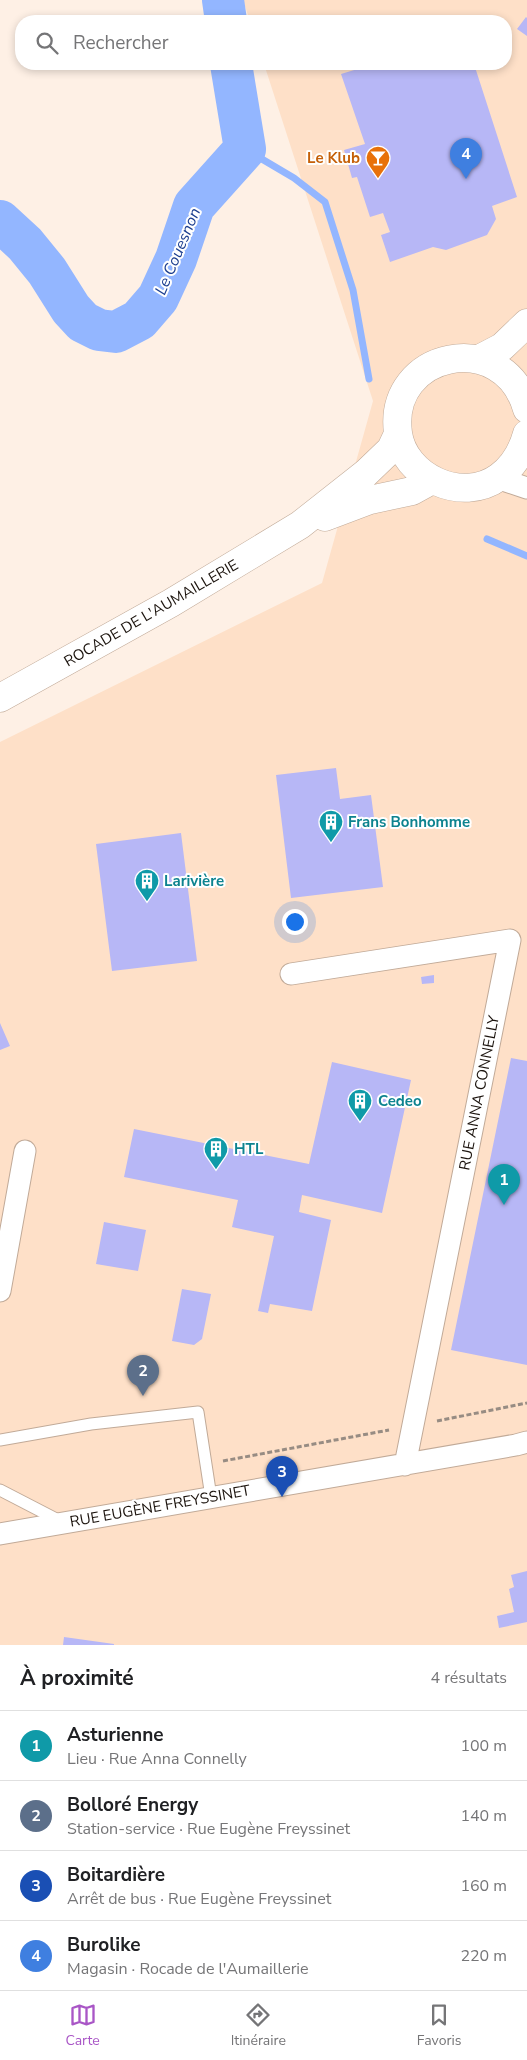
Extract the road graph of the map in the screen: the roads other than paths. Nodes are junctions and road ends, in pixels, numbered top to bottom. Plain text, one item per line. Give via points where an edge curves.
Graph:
1 (527, 323) edge
2 (479, 359) junction
3 (526, 401) edge
4 (398, 434) junction
5 (527, 434) edge
6 (497, 478) junction
7 (432, 480) junction
8 (527, 488) edge
9 (300, 525) junction
10 (0, 698) edge
11 (291, 974) dead end
12 (25, 1151) dead end
13 (0, 1291) edge
14 (0, 1440) edge
15 (527, 1442) edge
16 (405, 1465) junction
17 (0, 1490) edge
18 (211, 1497) junction
19 (62, 1522) junction
20 (0, 1534) edge

1 - 2 main road via 502,347
2 - 3 main road via 507,374
2 - 4 main road via 457,357 436,362 418,374 405,392 398,412
4 - 7 main road via 404,453 416,469
4 - 9 main road, ROCADE DE L'AUMAILLERIE via 391,449 366,473
5 - 6 main road via 523,449
6 - 7 main road via 476,486 454,487
6 - 8 street
7 - 9 main road, ROCADE DE L'AUMAILLERIE via 412,491 370,500
9 - 10 main road, ROCADE DE L'AUMAILLERIE via 172,603
11 - 16 street, RUE ANNA CONNELLY via 510,940
12 - 13 street
14 - 18 lane via 91,1424 198,1412
15 - 16 street, RUE EUGÈNE FREYSSINET
16 - 18 street, RUE EUGÈNE FREYSSINET
17 - 19 lane
18 - 19 street, RUE EUGÈNE FREYSSINET
19 - 20 street, RUE EUGÈNE FREYSSINET

